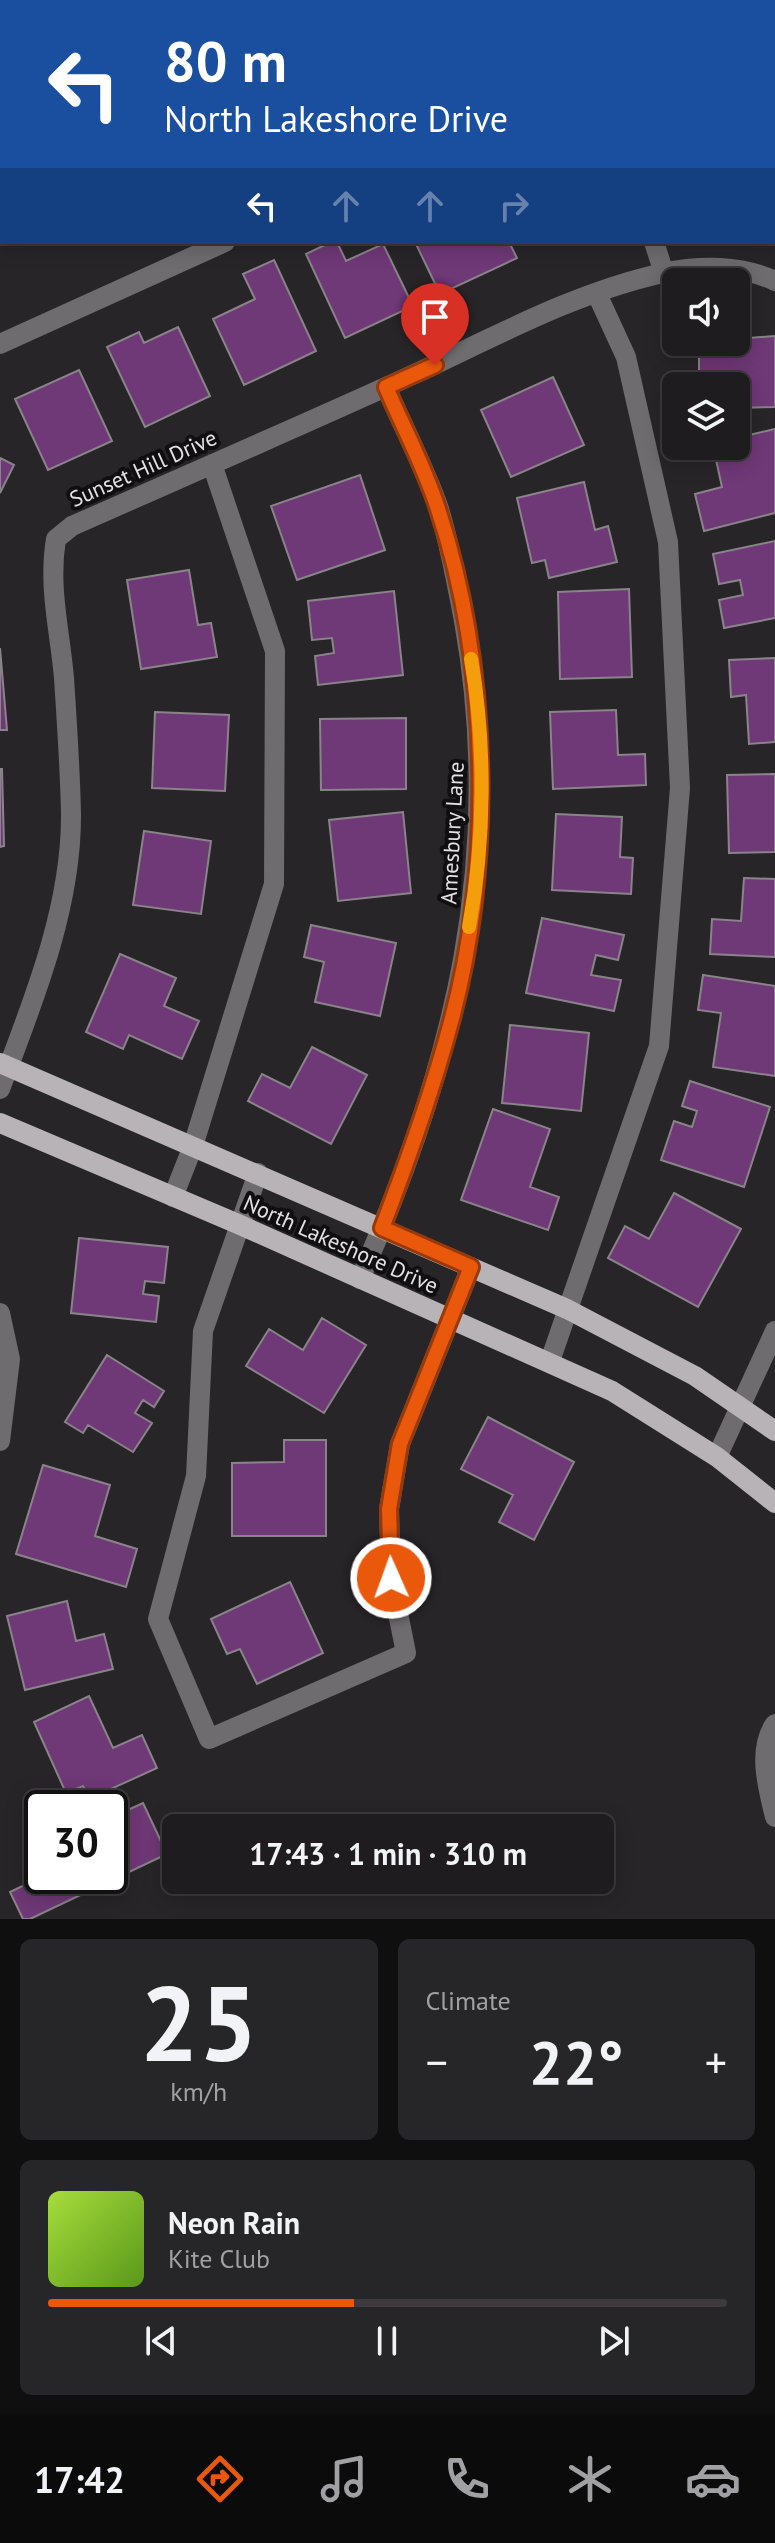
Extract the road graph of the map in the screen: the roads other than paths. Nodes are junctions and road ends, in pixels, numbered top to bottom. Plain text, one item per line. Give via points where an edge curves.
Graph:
1 (221, 244) edge
2 (655, 244) edge
3 (662, 268) edge
4 (750, 270) edge
5 (662, 274) edge
6 (775, 281) edge
7 (597, 294) junction
8 (0, 344) edge
9 (386, 387) junction
10 (212, 464) junction
11 (4, 1065) edge
12 (0, 1089) edge
13 (0, 1123) edge
14 (193, 1146) junction
15 (258, 1173) junction
16 (173, 1197) junction
17 (238, 1224) junction
18 (382, 1228) junction
19 (471, 1267) junction
20 (360, 1279) junction
21 (567, 1309) junction
22 (0, 1313) edge
23 (449, 1317) junction
24 (775, 1331) edge
25 (550, 1361) junction
26 (741, 1407) junction
27 (775, 1431) edge
28 (0, 1441) edge
29 (717, 1457) junction
30 (775, 1503) edge
31 (775, 1724) edge
32 (775, 1817) edge

1 - 8 street
2 - 3 street
4 - 6 street, Sunset Hill Drive
5 - 7 street, Sunset Hill Drive
7 - 9 street, Sunset Hill Drive via 537,315
7 - 21 street via 626,357 668,542 680,788 659,1046
9 - 10 street, Sunset Hill Drive
9 - 18 street, Amesbury Lane via 438,508 455,573 481,755 476,890 452,1019 421,1125
10 - 11 street, Sunset Hill Drive via 72,526 56,539 51,576 63,677 69,866 50,945
10 - 14 street via 275,651 274,884
11 - 12 street, Sunset Hill Drive
11 - 14 main road, North Lakeshore Drive
13 - 16 main road, North Lakeshore Drive
14 - 15 main road, North Lakeshore Drive
14 - 16 street
15 - 17 street
15 - 18 main road, North Lakeshore Drive
16 - 17 main road, North Lakeshore Drive
17 - 20 main road, North Lakeshore Drive
17 - 23 street via 203,1331 196,1476 158,1619 209,1739 406,1653 396,1608 389,1509 400,1444
18 - 19 main road, North Lakeshore Drive
18 - 20 street, Amesbury Lane
19 - 21 main road, North Lakeshore Drive
19 - 23 street
20 - 23 main road, North Lakeshore Drive
21 - 25 street
21 - 26 main road, North Lakeshore Drive via 659,1356
22 - 28 street via 10,1359
23 - 25 main road, North Lakeshore Drive
24 - 26 street
25 - 29 main road, North Lakeshore Drive via 624,1398
26 - 27 main road, North Lakeshore Drive
26 - 29 street
29 - 30 main road, North Lakeshore Drive
31 - 32 street via 765,1770

